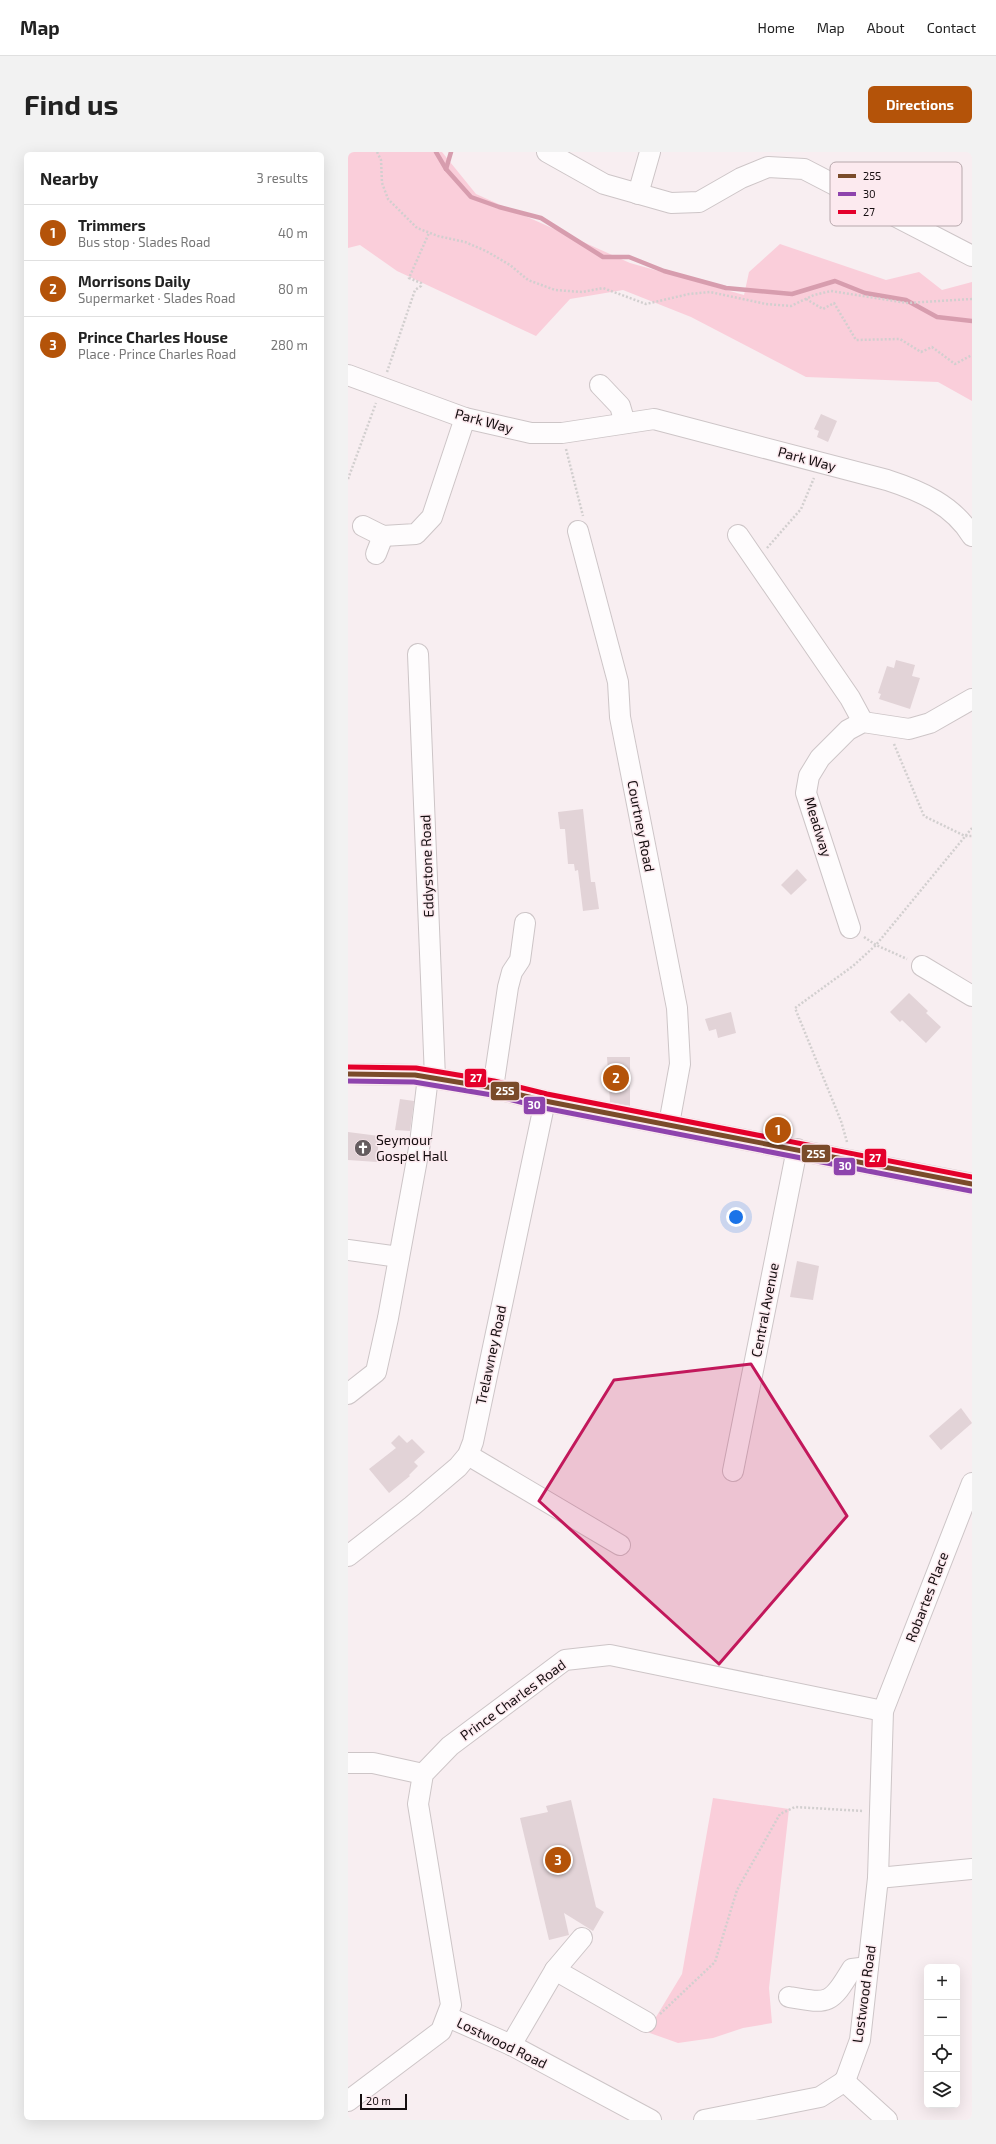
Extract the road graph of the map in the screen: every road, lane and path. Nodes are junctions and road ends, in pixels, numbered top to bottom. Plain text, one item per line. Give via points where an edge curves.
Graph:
1 (377, 152) edge
2 (547, 152) edge
3 (650, 152) edge
4 (805, 161) edge
5 (830, 175) edge
6 (638, 194) junction
7 (919, 226) edge
8 (429, 233) junction
9 (972, 256) edge
10 (806, 299) junction
11 (972, 300) edge
12 (972, 355) edge
13 (348, 376) edge
14 (600, 385) dead end
15 (382, 388) junction
16 (465, 418) junction
17 (625, 423) junction
18 (562, 433) junction
19 (821, 462) junction
20 (348, 479) edge
21 (363, 526) dead end
22 (578, 531) joint
23 (738, 535) dead end
24 (972, 536) edge
25 (756, 560) junction
26 (418, 654) dead end
27 (972, 699) edge
28 (863, 722) junction
29 (887, 726) junction
30 (972, 828) edge
31 (965, 836) junction
32 (972, 836) edge
33 (525, 923) dead end
34 (850, 928) joint
35 (876, 945) junction
36 (922, 966) joint
37 (972, 996) edge
38 (348, 1074) edge
39 (431, 1078) junction
40 (493, 1088) junction
41 (545, 1101) junction
42 (669, 1124) junction
43 (797, 1150) junction
44 (853, 1161) junction
45 (972, 1184) edge
46 (348, 1250) edge
47 (399, 1257) junction
48 (348, 1394) edge
49 (468, 1455) junction
50 (732, 1471) dead end
51 (972, 1483) edge
52 (620, 1545) dead end
53 (348, 1556) edge
54 (883, 1711) junction
55 (348, 1763) edge
56 (423, 1774) junction
57 (880, 1812) junction
58 (972, 1869) edge
59 (878, 1878) junction
60 (582, 1938) dead end
61 (868, 1967) junction
62 (555, 1970) junction
63 (789, 1997) dead end
64 (448, 2017) junction
65 (646, 2022) joint
66 (511, 2045) junction
67 (844, 2081) junction
68 (348, 2101) edge
69 (651, 2120) edge
70 (704, 2120) edge
71 (887, 2120) edge

1 - 8 path via 381,160 382,183 388,199 417,228
2 - 6 street via 604,184
3 - 6 street
4 - 5 street
4 - 6 street via 768,167 741,178 699,202 671,203
7 - 9 street
8 - 10 path via 486,251 510,265 528,280 555,290 582,292 603,288 646,304 710,292 766,304 791,306
8 - 15 path via 409,278 421,283 421,286 415,290
10 - 11 path via 814,294 831,291 907,303
10 - 12 path via 822,309 834,303 856,340 900,339 921,352 932,347 955,364
13 - 15 street, Park Way
14 - 17 street via 620,406
15 - 16 street, Park Way
15 - 20 path
16 - 18 street, Park Way via 531,433
16 - 21 street via 432,517 416,534 379,545
17 - 18 street, Park Way
17 - 19 street, Park Way via 654,419
18 - 22 path via 585,524
19 - 24 street, Park Way via 919,491 945,506 964,524
19 - 25 path via 801,509
22 - 42 street, Courtney Road via 618,682 620,717 677,1008 680,1064
23 - 25 street
25 - 28 street via 850,698
26 - 39 street, Eddystone Road
27 - 29 street via 930,723 909,729
28 - 29 street
28 - 34 street, Meadway via 848,730 820,758 809,776 806,793
29 - 31 path via 924,816
30 - 31 path
31 - 32 path
31 - 35 path
33 - 40 street via 520,960 510,977
34 - 35 path
35 - 36 path
35 - 44 path via 853,966 795,1008 841,1121
36 - 37 street
38 - 39 street
39 - 40 street
39 - 47 street, Eddystone Road
40 - 41 street
41 - 42 street
41 - 49 street, Trelawney Road via 473,1442
42 - 43 street
43 - 44 street
43 - 50 street, Central Avenue
44 - 45 street
46 - 47 street
47 - 48 street, Eddystone Road via 376,1372
49 - 52 street
49 - 53 street, Trelawney Road via 458,1467 412,1506
51 - 54 street, Robartes Place
54 - 56 street, Prince Charles Road via 610,1655 565,1660 450,1746
54 - 57 street, Lostwood Road
55 - 56 street via 373,1763
56 - 64 street via 418,1804 451,2005
57 - 59 street, Lostwood Road
57 - 65 path via 795,1807 780,1814 737,1890 715,1962 659,2015
58 - 59 street
59 - 61 street, Lostwood Road
60 - 62 street
61 - 63 street via 852,1969 829,2000 814,2002
61 - 67 street, Lostwood Road via 860,2040
62 - 65 street
62 - 66 street
64 - 66 street, Lostwood Road
64 - 68 street, Lostwood Road via 442,2031
66 - 69 street, Lostwood Road
67 - 70 street via 820,2097
67 - 71 street

